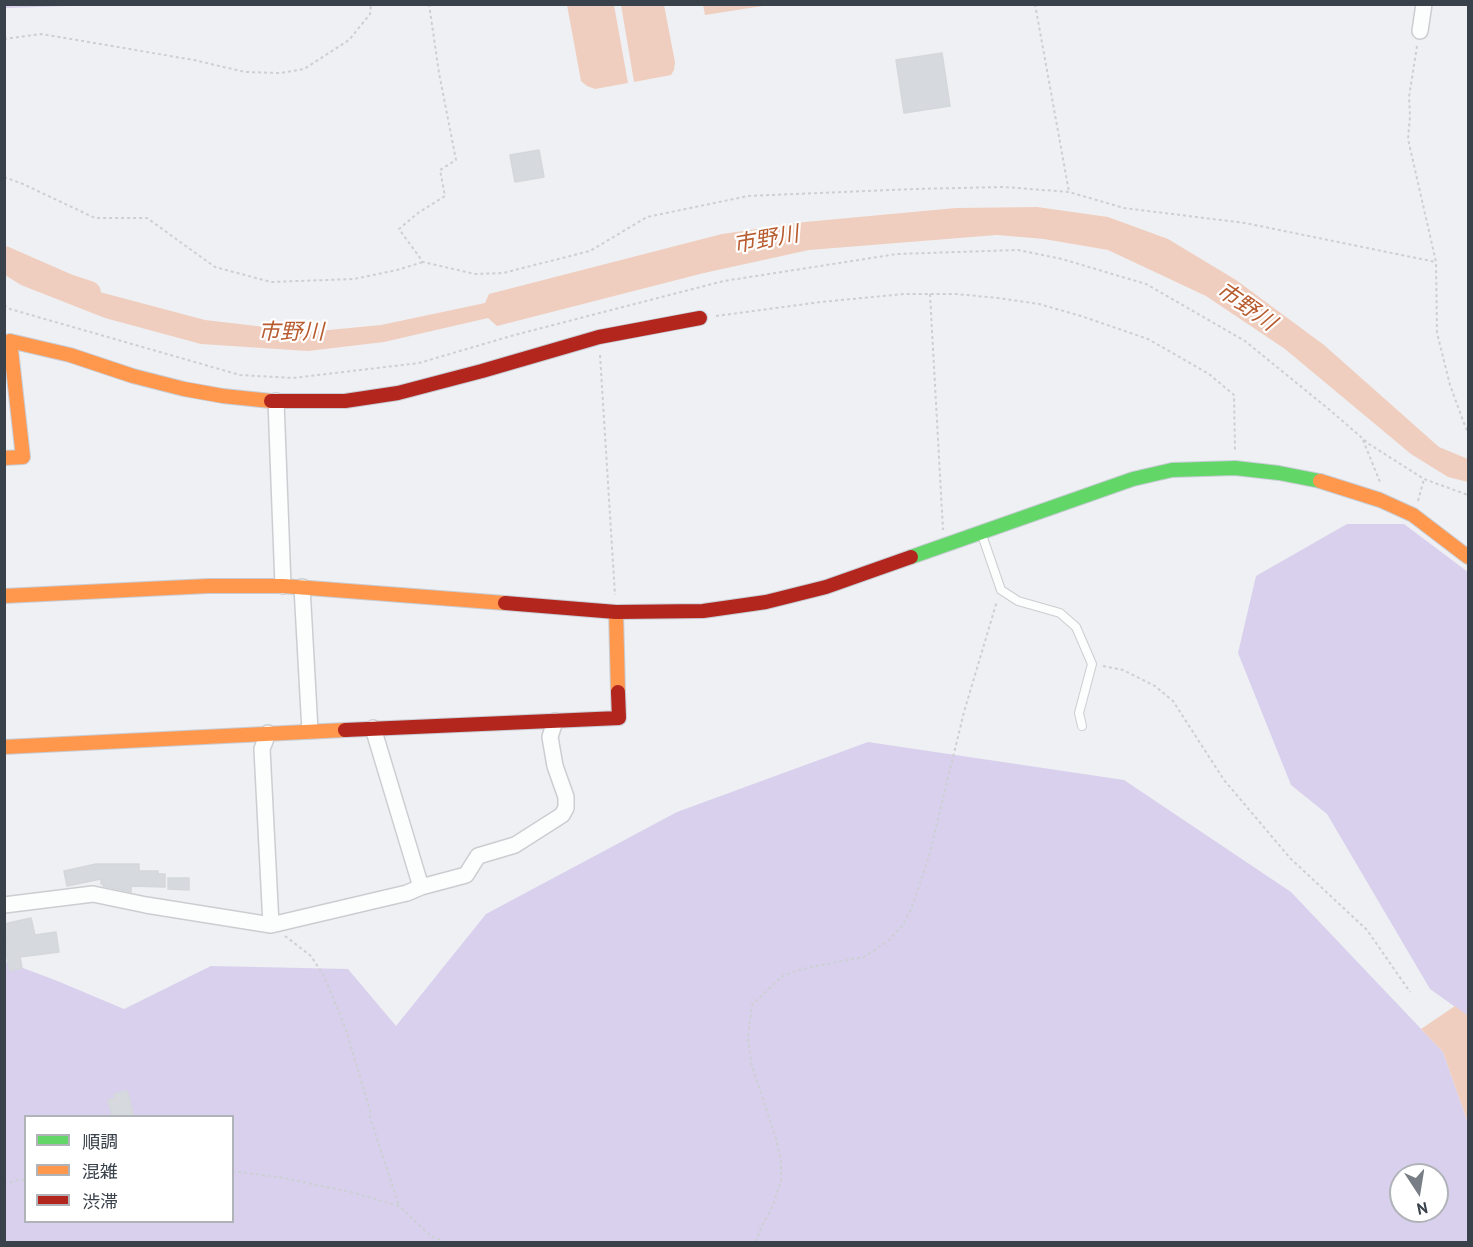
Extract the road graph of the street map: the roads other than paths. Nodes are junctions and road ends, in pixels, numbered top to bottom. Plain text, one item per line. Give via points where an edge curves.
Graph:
1 (1424, 4) edge
2 (1420, 31) road end
3 (699, 318) road end
4 (276, 401) junction
5 (4, 458) edge
6 (981, 533) junction
7 (1468, 557) edge
8 (283, 586) junction
9 (302, 587) junction
10 (4, 596) edge
11 (616, 612) junction
12 (555, 721) junction
13 (1082, 726) dead end
14 (373, 728) junction
15 (310, 731) junction
16 (268, 733) junction
17 (4, 747) edge
18 (421, 887) junction
19 (4, 905) edge
20 (270, 925) junction

1 - 2 street
3 - 4 street via 599,337 398,393 345,400
4 - 5 street via 183,389 10,341 22,457
4 - 8 street
6 - 7 street via 1133,479 1172,470 1235,468 1316,480 1383,502 1413,515
6 - 11 street via 826,587 766,602 703,611
6 - 13 lane via 1001,590 1018,601 1060,613 1076,627 1092,664 1079,713
8 - 9 street
8 - 10 street
9 - 11 street
9 - 15 street
11 - 12 street via 619,718
12 - 14 street
12 - 18 street via 549,736 567,797 562,815 515,845 478,856 466,875
14 - 15 street
14 - 18 street
15 - 16 street
16 - 17 street
16 - 20 street via 262,749
18 - 20 street
19 - 20 street via 93,894

